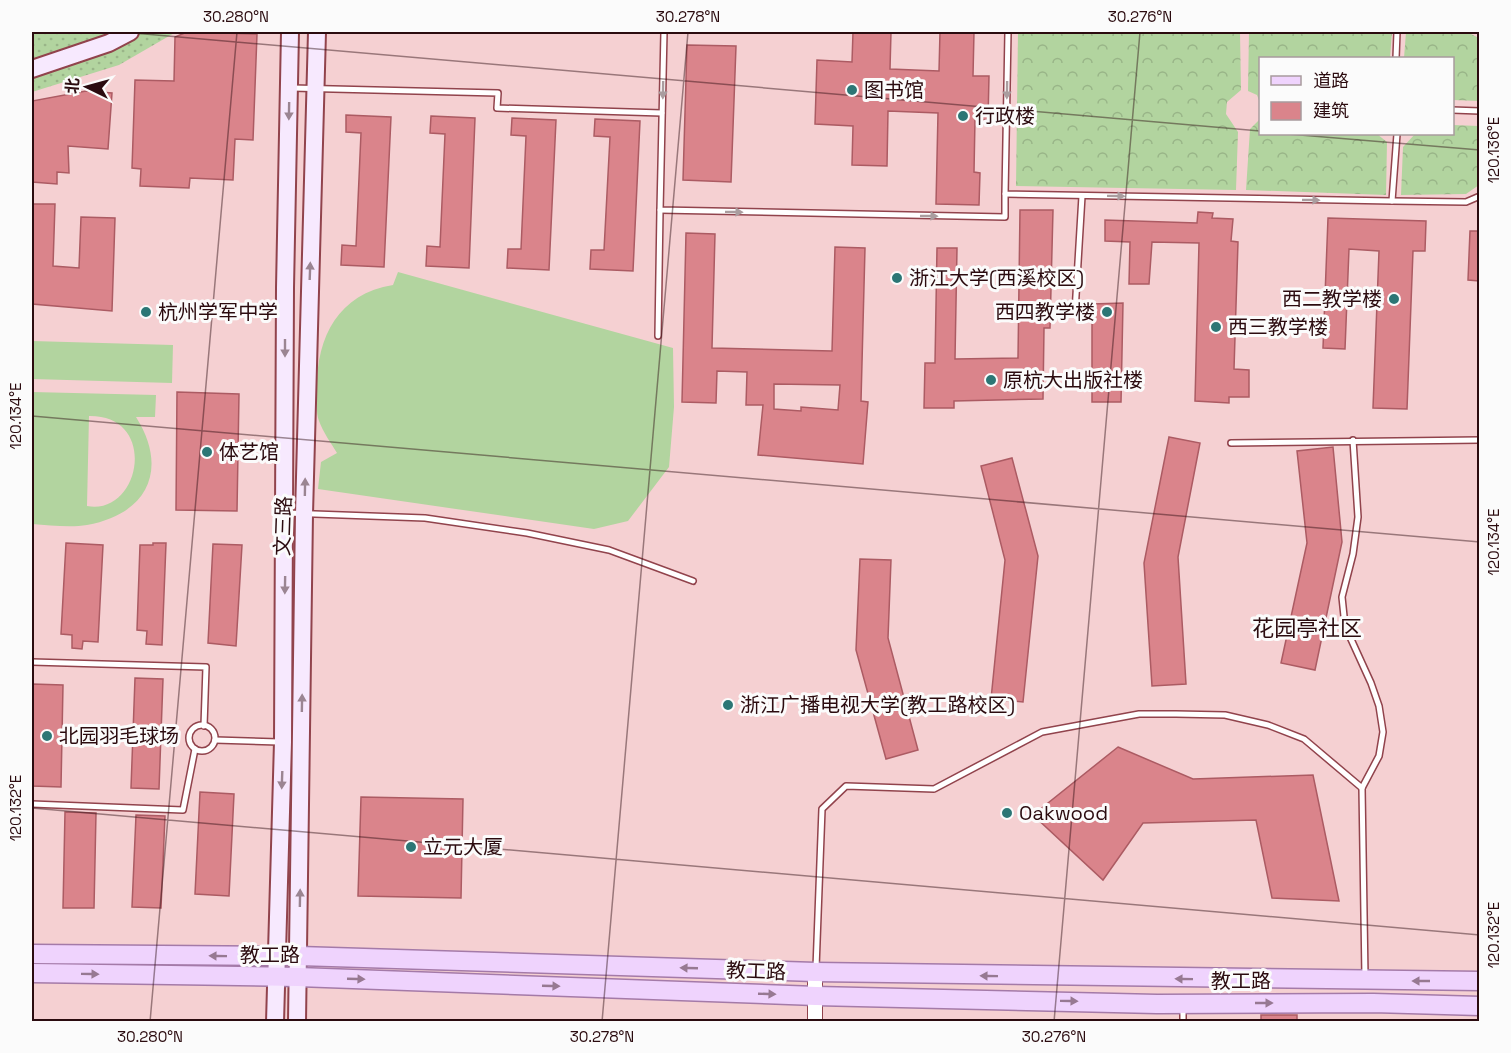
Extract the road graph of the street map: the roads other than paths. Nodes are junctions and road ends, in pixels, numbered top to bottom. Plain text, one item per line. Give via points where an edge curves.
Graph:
1 (129, 32) edge
2 (290, 32) edge
3 (317, 32) edge
4 (664, 32) edge
5 (1008, 32) edge
6 (1397, 32) edge
7 (1396, 57) edge
8 (32, 69) edge
9 (289, 87) junction
10 (315, 89) junction
11 (1454, 110) edge
12 (1479, 111) edge
13 (662, 113) junction
14 (1396, 135) edge
15 (1005, 194) junction
16 (1082, 196) junction
17 (1479, 196) edge
18 (1392, 201) junction
19 (660, 210) junction
20 (1075, 312) dead end
21 (657, 336) dead end
22 (1353, 440) junction
23 (1479, 440) edge
24 (1231, 443) dead end
25 (285, 513) junction
26 (304, 514) junction
27 (693, 581) dead end
28 (32, 662) edge
29 (204, 726) junction
30 (215, 740) junction
31 (283, 742) junction
32 (195, 749) junction
33 (1362, 788) junction
34 (32, 804) edge
35 (32, 954) edge
36 (299, 956) junction
37 (276, 957) junction
38 (815, 972) junction
39 (32, 973) edge
40 (298, 977) junction
41 (276, 978) junction
42 (1365, 981) junction
43 (1479, 981) edge
44 (816, 996) junction
45 (1479, 1006) edge
46 (1183, 1012) edge
47 (275, 1022) edge
48 (297, 1022) edge
49 (815, 1022) edge

1 - 8 main road via 109,43
2 - 9 main road, 文三路
3 - 10 main road, 文三路
4 -> 13 lane
5 -> 15 lane
6 - 7 lane
9 - 10 lane
9 -> 25 main road, 文三路
10 - 13 lane via 498,93 497,108
26 -> 10 main road, 文三路
11 - 12 lane
13 - 19 lane
14 - 18 lane
15 - 16 lane
19 -> 15 lane via 1005,217
16 -> 18 lane
16 - 20 lane
17 - 18 lane via 1466,202
19 - 21 lane
22 - 23 lane
22 - 24 lane
22 - 33 lane via 1358,516 1342,597 1345,626 1371,682 1383,732 1379,756
25 - 26 lane
25 -> 31 main road, 文三路
26 - 27 lane via 425,518 527,533 609,550
36 -> 26 main road, 文三路
28 - 29 lane via 206,667
29 - 30 lane via 211,729
29 - 32 lane via 190,734
30 - 31 lane
30 - 32 lane via 208,750
31 -> 37 main road, 文三路
32 - 34 lane via 183,810
33 - 38 lane via 1304,739 1268,725 1225,716 1176,714 1139,714 1042,732 934,789 846,786 822,809
33 - 42 lane
37 -> 35 main road, 教工路
36 - 37 main road, 教工路
38 -> 36 main road, 教工路
36 - 40 main road, 文三路
37 - 41 main road, 文三路
42 -> 38 main road, 教工路
38 - 44 street
39 -> 41 main road, 教工路
40 - 41 main road, 教工路
40 -> 44 main road, 教工路
40 - 48 main road, 文三路
41 - 47 main road, 文三路
43 -> 42 main road, 教工路
44 -> 46 main road, 教工路
44 - 49 street
46 -> 45 main road, 教工路

